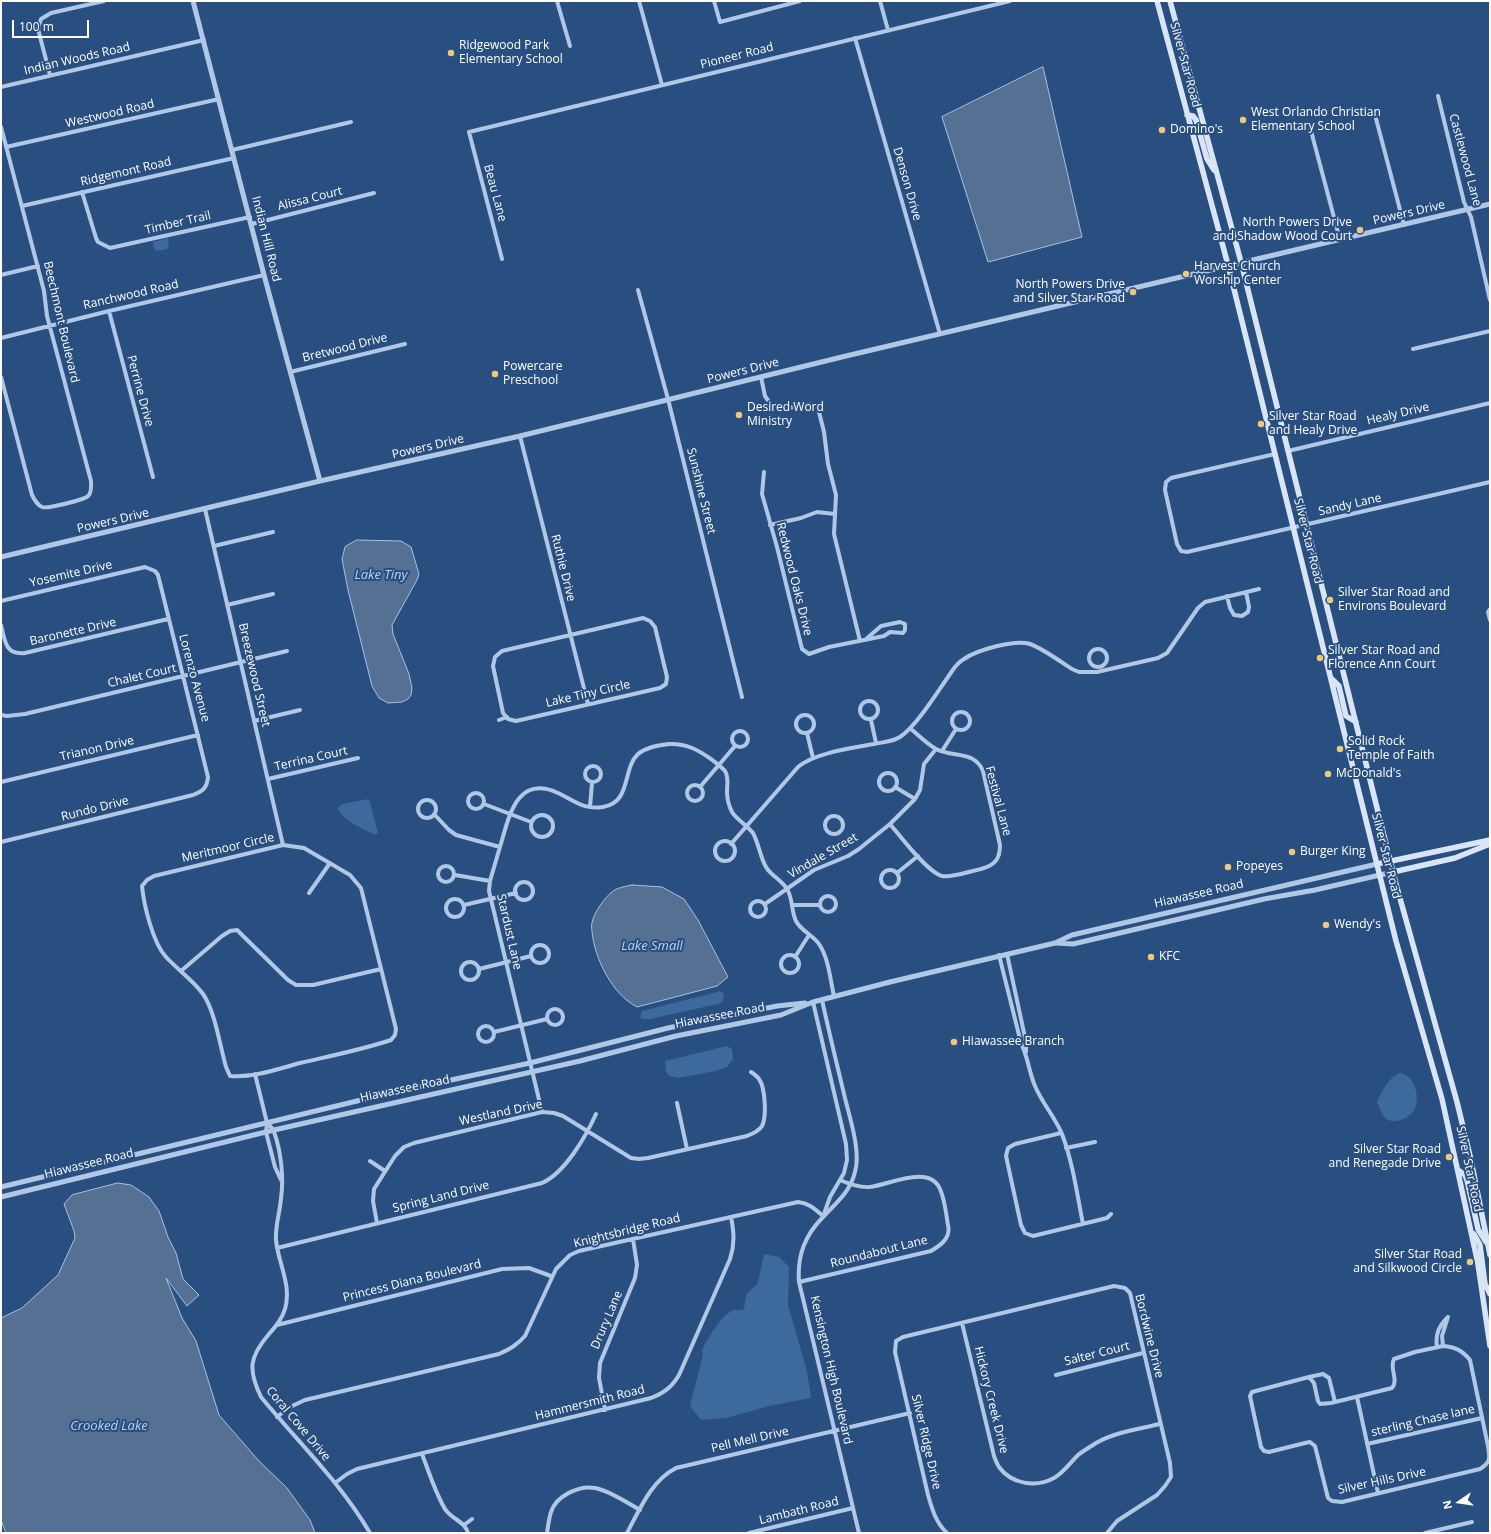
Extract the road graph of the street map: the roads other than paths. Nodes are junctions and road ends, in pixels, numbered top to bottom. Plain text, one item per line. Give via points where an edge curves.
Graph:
1 (104, 1) edge
2 (194, 1) edge
3 (557, 1) edge
4 (639, 1) edge
5 (714, 1) edge
6 (800, 1) edge
7 (880, 1) edge
8 (1010, 1) edge
9 (1156, 1) edge
10 (1170, 1) edge
11 (888, 30) junction
12 (855, 38) junction
13 (204, 40) junction
14 (570, 46) dead end
15 (50, 75) junction
16 (662, 85) junction
17 (1, 87) edge
18 (1438, 96) dead end
19 (219, 99) junction
20 (1374, 111) dead end
21 (1187, 115) junction
22 (352, 122) dead end
23 (1, 127) edge
24 (1310, 127) dead end
25 (469, 132) joint
26 (6, 148) junction
27 (232, 150) junction
28 (234, 158) junction
29 (1217, 175) junction
30 (82, 192) junction
31 (374, 193) dead end
32 (1490, 204) edge
33 (22, 206) junction
34 (1468, 210) junction
35 (250, 217) junction
36 (252, 224) junction
37 (1404, 224) junction
38 (1340, 240) junction
39 (502, 259) dead end
40 (1241, 262) junction
41 (1228, 265) junction
42 (38, 266) junction
43 (1, 275) edge
44 (264, 275) junction
45 (638, 290) dead end
46 (1490, 300) edge
47 (108, 310) junction
48 (50, 325) junction
49 (1490, 331) edge
50 (940, 334) junction
51 (2, 337) edge
52 (405, 344) dead end
53 (1413, 349) dead end
54 (290, 372) junction
55 (1, 377) edge
56 (761, 377) junction
57 (668, 399) junction
58 (1490, 403) edge
59 (520, 436) junction
60 (1288, 451) junction
61 (1275, 454) junction
62 (764, 472) dead end
63 (153, 477) dead end
64 (320, 481) junction
65 (1490, 482) edge
66 (205, 509) junction
67 (835, 514) junction
68 (770, 525) junction
69 (1307, 526) junction
70 (1294, 528) junction
71 (273, 532) dead end
72 (214, 546) junction
73 (1, 557) edge
74 (145, 567) joint
75 (1258, 589) dead end
76 (1246, 592) junction
77 (273, 594) dead end
78 (1227, 596) junction
79 (1, 601) edge
80 (228, 605) junction
81 (1490, 609) edge
82 (168, 619) junction
83 (1490, 620) edge
84 (1, 625) edge
85 (570, 635) junction
86 (865, 640) junction
87 (860, 641) junction
88 (287, 651) dead end
89 (241, 663) junction
90 (1101, 666) junction
91 (1102, 671) junction
92 (183, 677) junction
93 (1331, 679) junction
94 (742, 697) dead end
95 (588, 704) junction
96 (300, 710) dead end
97 (1, 716) edge
98 (507, 717) junction
99 (499, 720) dead end
100 (871, 720) junction
101 (254, 721) junction
102 (1356, 722) junction
103 (910, 729) junction
104 (956, 729) junction
105 (807, 733) junction
106 (198, 735) junction
107 (876, 743) junction
108 (735, 746) junction
109 (936, 749) junction
110 (942, 751) junction
111 (358, 758) dead end
112 (814, 758) junction
113 (720, 766) junction
114 (268, 779) junction
115 (1, 782) edge
116 (592, 783) junction
117 (700, 787) junction
118 (895, 788) junction
119 (193, 795) joint
120 (915, 800) junction
121 (484, 804) junction
122 (590, 807) junction
123 (434, 814) junction
124 (509, 814) junction
125 (532, 822) junction
126 (890, 824) junction
127 (747, 826) junction
128 (837, 833) joint
129 (1490, 840) edge
130 (1, 842) edge
131 (731, 844) junction
132 (1490, 844) edge
133 (283, 845) junction
134 (500, 847) junction
135 (918, 856) junction
136 (1390, 861) junction
137 (330, 863) junction
138 (1377, 864) junction
139 (1393, 872) junction
140 (897, 873) junction
141 (455, 875) junction
142 (1380, 875) junction
143 (490, 881) junction
144 (787, 888) junction
145 (309, 893) dead end
146 (516, 893) junction
147 (490, 899) junction
148 (764, 904) junction
149 (464, 905) junction
150 (793, 905) junction
151 (820, 905) junction
152 (809, 935) junction
153 (1055, 943) junction
154 (1007, 954) junction
155 (1000, 955) junction
156 (531, 956) junction
157 (795, 957) junction
158 (506, 963) junction
159 (381, 969) junction
160 (479, 969) junction
161 (181, 971) junction
162 (834, 996) junction
163 (822, 1000) junction
164 (812, 1002) junction
165 (547, 1019) junction
166 (521, 1025) junction
167 (494, 1032) junction
168 (1026, 1052) junction
169 (530, 1062) junction
170 (533, 1072) junction
171 (752, 1072) dead end
172 (255, 1074) junction
173 (677, 1103) dead end
174 (542, 1112) junction
175 (596, 1114) dead end
176 (266, 1123) junction
177 (274, 1130) junction
178 (588, 1131) junction
179 (266, 1132) junction
180 (1061, 1133) junction
181 (1095, 1142) dead end
182 (161, 1148) junction
183 (1066, 1148) junction
184 (687, 1149) junction
185 (164, 1157) junction
186 (370, 1161) dead end
187 (1458, 1170) junction
188 (385, 1171) junction
189 (840, 1180) junction
190 (282, 1181) junction
191 (850, 1185) junction
192 (1, 1187) edge
193 (1, 1197) edge
194 (1111, 1214) dead end
195 (823, 1216) junction
196 (731, 1217) junction
197 (377, 1223) junction
198 (1083, 1224) junction
199 (1471, 1229) junction
200 (633, 1239) junction
201 (1488, 1246) junction
202 (277, 1248) junction
203 (1490, 1255) edge
204 (551, 1276) junction
205 (799, 1282) junction
206 (1490, 1294) edge
207 (1484, 1305) junction
208 (1490, 1315) edge
209 (962, 1323) junction
210 (277, 1325) junction
211 (1443, 1346) junction
212 (1490, 1346) edge
213 (1437, 1347) junction
214 (895, 1352) joint
215 (1143, 1353) junction
216 (1056, 1375) dead end
217 (1309, 1377) junction
218 (1357, 1397) junction
219 (1335, 1402) junction
220 (605, 1410) junction
221 (910, 1413) junction
222 (277, 1417) junction
223 (1482, 1418) junction
224 (1160, 1424) junction
225 (835, 1431) junction
226 (1368, 1444) junction
227 (422, 1454) junction
228 (335, 1483) junction
229 (1378, 1493) junction
230 (853, 1508) junction
231 (640, 1510) junction
232 (472, 1519) dead end
233 (1472, 1522) dead end
234 (464, 1525) junction
235 (370, 1533) edge
236 (468, 1533) edge
237 (547, 1533) edge
238 (627, 1533) edge
239 (749, 1533) edge
240 (859, 1533) edge
241 (947, 1533) edge
242 (1107, 1533) edge
243 (1424, 1533) edge

1 - 15 street via 51,13 41,19 38,30
2 - 13 street, Indian Hill Road
3 - 14 street
4 - 16 street
5 - 6 street via 720,22
7 - 11 street
8 - 11 street, Pioneer Road
9 - 21 main road, Silver Star Road
10 - 29 main road, Silver Star Road
11 - 12 street, Pioneer Road
12 - 16 street, Pioneer Road
12 - 50 street, Denson Drive
13 - 15 street, Indian Woods Road
13 - 19 street, Indian Hill Road
15 - 17 street, Indian Woods Road
16 - 25 street, Pioneer Road
18 - 34 street, Castlewood Lane
19 - 26 street, Westwood Road
19 - 27 street, Indian Hill Road
20 - 37 street
21 - 29 main road via 1193,116 1196,120 1207,159
21 - 41 main road, Silver Star Road
22 - 27 street
23 - 26 street, Beechmont Boulevard
24 - 38 street
25 - 39 street, Beau Lane
26 - 33 street, Beechmont Boulevard
27 - 28 street, Indian Hill Road
28 - 30 street, Ridgemont Road
28 - 35 street, Indian Hill Road
29 - 40 main road, Silver Star Road
30 - 33 street, Ridgemont Road
30 - 35 street, Timber Trail via 96,238 98,242 110,248
31 - 36 street, Alissa Court
32 - 34 street, Powers Drive
33 - 42 street, Beechmont Boulevard
34 - 37 street, Powers Drive
34 - 46 street, Castlewood Lane
35 - 36 street, Indian Hill Road
36 - 44 street, Indian Hill Road
37 - 38 street, Powers Drive
38 - 40 street, Powers Drive
40 - 41 street, Powers Drive
40 - 60 main road, Silver Star Road
41 - 50 street, Powers Drive
41 - 61 main road, Silver Star Road
42 - 43 street
42 - 48 street, Beechmont Boulevard
44 - 47 street, Ranchwood Road
44 - 54 street, Indian Hill Road
45 - 57 street, Sunshine Street
47 - 48 street, Ranchwood Road
47 - 63 street, Perrine Drive
48 - 51 street, Ranchwood Road
48 - 55 street, Beechmont Boulevard via 91,481 88,497 48,507 36,502
49 - 53 street
50 - 56 street, Powers Drive
52 - 54 street, Bretwood Drive
54 - 64 street, Indian Hill Road
56 - 57 street, Powers Drive
56 - 67 street via 765,396 772,406 783,409 809,404 817,408 836,494
57 - 59 street, Powers Drive
57 - 94 street, Sunshine Street
58 - 60 street, Healy Drive
59 - 64 street, Powers Drive
59 - 85 street, Ruthie Drive
60 - 69 main road, Silver Star Road
61 - 70 main road, Silver Star Road
61 - 70 street, Sandy Lane via 1171,478 1166,482 1165,490 1177,544 1181,551 1187,552
62 - 68 street, Redwood Oaks Drive via 762,494
64 - 66 street, Powers Drive
65 - 69 street, Sandy Lane
66 - 72 street, Breezewood Street
66 - 73 street, Powers Drive
67 - 68 street via 817,512
67 - 87 street via 834,534
68 - 87 street, Redwood Oaks Drive via 802,649 809,654
69 - 70 street, Sandy Lane
69 - 102 main road, Silver Star Road
70 - 93 main road, Silver Star Road
71 - 72 street
72 - 80 street, Breezewood Street
74 - 79 street, Yosemite Drive
74 - 82 street, Lorenzo Avenue via 158,575
75 - 76 street
76 - 78 street
76 - 78 street via 1249,607 1248,612 1242,616 1234,615
77 - 80 street
78 - 91 street via 1205,602 1198,608 1167,653 1158,658
80 - 89 street, Breezewood Street
81 - 83 street
82 - 84 street, Baronette Drive via 17,654 10,651 6,645
82 - 92 street, Lorenzo Avenue
85 - 95 street, Ruthie Drive
85 - 95 street, Lake Tiny Circle via 643,618 655,627 667,677 666,684 660,688
85 - 98 street, Lake Tiny Circle via 502,651 495,657 493,666 503,713
86 - 86 street, Redwood Oaks Drive via 890,632 903,632 905,624 900,622 881,626
86 - 87 street, Redwood Oaks Drive
88 - 89 street, Chalet Court
89 - 92 street, Chalet Court
89 - 101 street, Breezewood Street
90 - 90 street via 1106,661 1106,655 1103,650 1095,650 1089,656 1090,662
90 - 91 street
91 - 103 street via 1072,670 1031,644 1023,642 996,647 973,654 954,667
92 - 97 street, Chalet Court via 25,714
92 - 106 street, Lorenzo Avenue
93 - 102 main road via 1339,686 1346,716
93 - 138 main road, Silver Star Road
95 - 98 street, Lake Tiny Circle via 516,721
96 - 101 street
98 - 99 street
100 - 100 street via 877,716 878,709 875,703 868,701 862,705 860,712 864,718
100 - 107 street
101 - 114 street, Breezewood Street
102 - 136 main road, Silver Star Road
103 - 107 street via 899,738
103 - 109 street, Festival Lane
104 - 104 street via 963,730 968,726 970,719 966,714 959,712 953,716 952,723
104 - 110 street
105 - 105 street via 813,729 814,722 810,716 803,716 798,720 797,726 801,732
105 - 112 street
106 - 115 street, Trianon Drive
106 - 119 street, Lorenzo Avenue via 208,777 203,791
107 - 112 street
108 - 108 street via 741,748 747,744 749,738 746,733 740,731 734,734 732,740
108 - 113 street
109 - 110 street, Festival Lane
109 - 120 street, Vindale Street via 924,764 920,790
110 - 135 street, Festival Lane via 973,758 980,764 1000,854 998,859 986,867 949,876 936,873
111 - 114 street, Terrina Court
112 - 127 street via 798,766
113 - 117 street
113 - 122 street, Stardust Lane via 697,749 683,744 646,749 637,755 624,791 617,800 606,806
113 - 127 street via 726,772 728,780 728,804 733,814
114 - 133 street, Breezewood Street
116 - 116 street via 599,781 602,775 600,769 594,766 588,768 585,773 587,780
116 - 122 street
117 - 117 street via 689,787 686,793 689,799 695,801 701,798 703,792
118 - 118 street via 896,781 893,775 886,774 880,777 879,784 882,790 889,791
118 - 120 street
119 - 130 street, Rundo Drive
120 - 126 street, Vindale Street
121 - 121 street via 484,798 480,793 473,793 468,798 473,809 480,809
121 - 124 street
122 - 124 street, Stardust Lane via 580,805 557,792 538,789 523,794
123 - 123 street via 436,808 433,802 426,800 420,803 419,810 422,816
123 - 134 street via 456,835
124 - 125 street
124 - 134 street, Stardust Lane
125 - 125 street via 532,831 538,836 547,836 552,829 552,821 545,815 537,816
126 - 135 street, Festival Lane
126 - 144 street, Vindale Street via 848,856 814,870
127 - 131 street
127 - 144 street via 754,835 765,865
128 - 128 street via 842,828 842,822 837,817 830,817 826,822 826,829 831,834
129 - 136 main road, Hiawassee Road
131 - 131 street via 724,842 717,845 715,852 718,859 726,861 732,858 734,850
132 - 139 main road, Hiawassee Road via 1455,858
133 - 137 street, Meritmoor Circle via 304,848
133 - 161 street, Meritmoor Circle via 154,876 142,886 159,948
134 - 143 street, Stardust Lane
135 - 140 street
136 - 138 main road, Hiawassee Road
136 - 139 main road, Silver Star Road
137 - 145 street
137 - 159 street, Meritmoor Circle via 350,875 361,888
138 - 142 main road, Silver Star Road
138 - 153 street, Hiawassee Road via 1072,935
139 - 142 street, Hiawassee Road
139 - 201 main road, Silver Star Road via 1457,1102
140 - 140 street via 891,870 885,872 881,878 883,884 889,888 895,886 899,880
141 - 141 street via 453,869 448,866 441,867 438,873 440,879 445,882 451,881
141 - 143 street
142 - 153 street, Hiawassee Road via 1264,899 1073,944
142 - 187 main road, Silver Star Road via 1396,941 1442,1099
143 - 147 street, Stardust Lane
144 - 148 street, Vindale Street
144 - 150 street
146 - 146 street via 520,899 527,900 532,896 533,889 529,883 522,882 517,886
146 - 147 street
147 - 149 street
147 - 158 street, Stardust Lane
148 - 148 street via 759,901 753,902 751,914 757,918 763,916 766,910
149 - 149 street via 460,900 453,898 447,903 446,910 450,916 457,917 463,912
150 - 151 street
150 - 152 street via 795,920
151 - 151 street via 823,910 829,912 834,909 836,903 833,898 827,896 822,899
152 - 157 street
152 - 162 street via 818,943 825,956
153 - 154 street, Hiawassee Road
154 - 155 street, Hiawassee Road
154 - 168 street
155 - 162 street, Hiawassee Road
155 - 168 street via 1021,1043
156 - 156 street via 535,962 542,962 548,958 548,951 544,946 537,945 532,949
156 - 158 street
157 - 157 street via 788,955 782,959 781,966 785,971 792,973 797,969 798,962
158 - 160 street
158 - 166 street, Stardust Lane
159 - 161 street via 313,985 296,985 237,930 222,936
159 - 172 street, Meritmoor Circle via 396,1029 391,1040
160 - 160 street via 475,963 468,962 462,966 461,974 465,979 473,980 478,976
161 - 172 street, Meritmoor Circle via 203,994 210,1007 230,1076
162 - 163 street, Hiawassee Road
163 - 164 street, Hiawassee Road
163 - 191 street, Kensington High Boulevard via 856,1145 856,1171
164 - 169 street, Hiawassee Road via 778,1006 676,1027
164 - 170 street, Hiawassee Road via 781,1015 676,1036
164 - 189 street, Kensington High Boulevard via 846,1144 847,1160
165 - 165 street via 550,1024 557,1025 562,1022 563,1015 560,1010 553,1009 548,1012
165 - 166 street
166 - 167 street
166 - 169 street, Stardust Lane
167 - 167 street via 490,1027 484,1026 479,1030 478,1036 482,1041 488,1042 493,1038
168 - 180 street via 1038,1094
169 - 170 street, Stardust Lane
169 - 176 street, Hiawassee Road
170 - 174 street, Stardust Lane
170 - 177 street, Hiawassee Road
171 - 184 street, Westland Drive via 759,1079 765,1103 762,1126 747,1136
172 - 176 street, Coral Cove Drive
173 - 184 street
174 - 178 street, Westland Drive via 563,1116
174 - 188 street, Westland Drive via 414,1143 404,1147
175 - 178 street, Spring Land Drive
176 - 177 street
176 - 179 street, Coral Cove Drive
176 - 182 street, Hiawassee Road
177 - 179 street, Hiawassee Road
177 - 190 street, Coral Cove Drive via 282,1166
178 - 184 street, Westland Drive via 631,1158 639,1159
178 - 197 street, Spring Land Drive via 559,1172 542,1183
179 - 185 street, Hiawassee Road
179 - 190 street, Coral Cove Drive via 275,1167
180 - 183 street
180 - 198 street via 1008,1148 1006,1156 1021,1225 1025,1233 1033,1236
181 - 183 street
182 - 185 street
182 - 192 street, Hiawassee Road
183 - 198 street
185 - 193 street, Hiawassee Road
186 - 188 street
187 - 199 main road, Silver Star Road
187 - 201 main road via 1467,1180 1478,1229
188 - 197 street, Westland Drive via 374,1189 373,1201
189 - 191 street, Roundabout Lane
189 - 195 street, Kensington High Boulevard
190 - 202 street, Coral Cove Drive via 276,1232
191 - 195 street, Kensington High Boulevard via 838,1203
191 - 205 street, Roundabout Lane via 869,1187 917,1177 926,1177 934,1181 940,1189 949,1230 947,1238 931,1251
194 - 198 street via 1107,1218
195 - 196 street, Knightsbridge Road via 810,1205 798,1202
195 - 205 street, Kensington High Boulevard via 807,1238 801,1253
196 - 200 street, Knightsbridge Road
196 - 220 street, Hammersmith Road via 734,1233 732,1253 674,1384 651,1398
197 - 202 street, Spring Land Drive
199 - 206 main road via 1480,1245 1485,1284
199 - 207 main road, Silver Star Road
200 - 204 street, Knightsbridge Road via 579,1251 562,1263
200 - 220 street, Drury Lane via 638,1265 635,1278 600,1363 598,1378
201 - 203 main road, Silver Star Road
202 - 210 street, Coral Cove Drive via 288,1294
204 - 210 street, Princess Diana Boulevard via 529,1268 502,1269
204 - 222 street, Knightsbridge Road via 525,1336 508,1350 305,1400
205 - 225 street, Kensington High Boulevard
207 - 208 main road
207 - 212 main road, Silver Star Road
209 - 214 street, Bordwine Drive via 903,1337 896,1341
209 - 215 street, Bordwine Drive via 1114,1286 1125,1288 1130,1293
209 - 224 street, Hickory Creek Drive via 994,1456 999,1467 1009,1476 1021,1482 1045,1482 1054,1478 1079,1454 1097,1442 1115,1434
210 - 222 street, Coral Cove Drive via 259,1345 251,1371 261,1398
211 - 213 street, Silver Hills Drive
211 - 213 street via 1442,1336 1448,1317 1437,1331
211 - 223 street, Silver Hills Drive via 1454,1347 1465,1353 1470,1360
213 - 218 street, Silver Hills Drive via 1394,1359 1392,1363 1395,1383 1392,1388
214 - 221 street, Silver Ridge Drive
215 - 216 street, Salter Court
215 - 224 street, Bordwine Drive
217 - 219 street, Silver Hills Drive via 1314,1383 1320,1404
217 - 219 street via 1323,1374 1329,1378
217 - 229 street, Silver Hills Drive via 1252,1392 1250,1396 1261,1447 1269,1452 1310,1442 1315,1446 1328,1498 1332,1501 1342,1502
218 - 219 street, Silver Hills Drive
218 - 226 street
220 - 227 street, Hammersmith Road
221 - 225 street, Pell Mell Drive
221 - 241 street, Silver Ridge Drive via 932,1511
222 - 228 street, Coral Cove Drive
223 - 226 street, sterling Chase lane
223 - 229 street, Silver Hills Drive via 1490,1460 1488,1465
224 - 242 street, Bordwine Drive via 1171,1477 1157,1495 1118,1521
225 - 230 street, Kensington High Boulevard
225 - 231 street, Pell Mell Drive via 676,1468 656,1482
226 - 229 street
227 - 228 street, Hammersmith Road via 357,1470
227 - 234 street via 446,1511
228 - 235 street, Coral Cove Drive via 358,1512
230 - 239 street, Lambath Road
230 - 240 street, Kensington High Boulevard
231 - 237 street via 594,1487 574,1491 564,1496 551,1510
231 - 238 street, Pell Mell Drive
232 - 234 street
233 - 243 street
234 - 236 street

